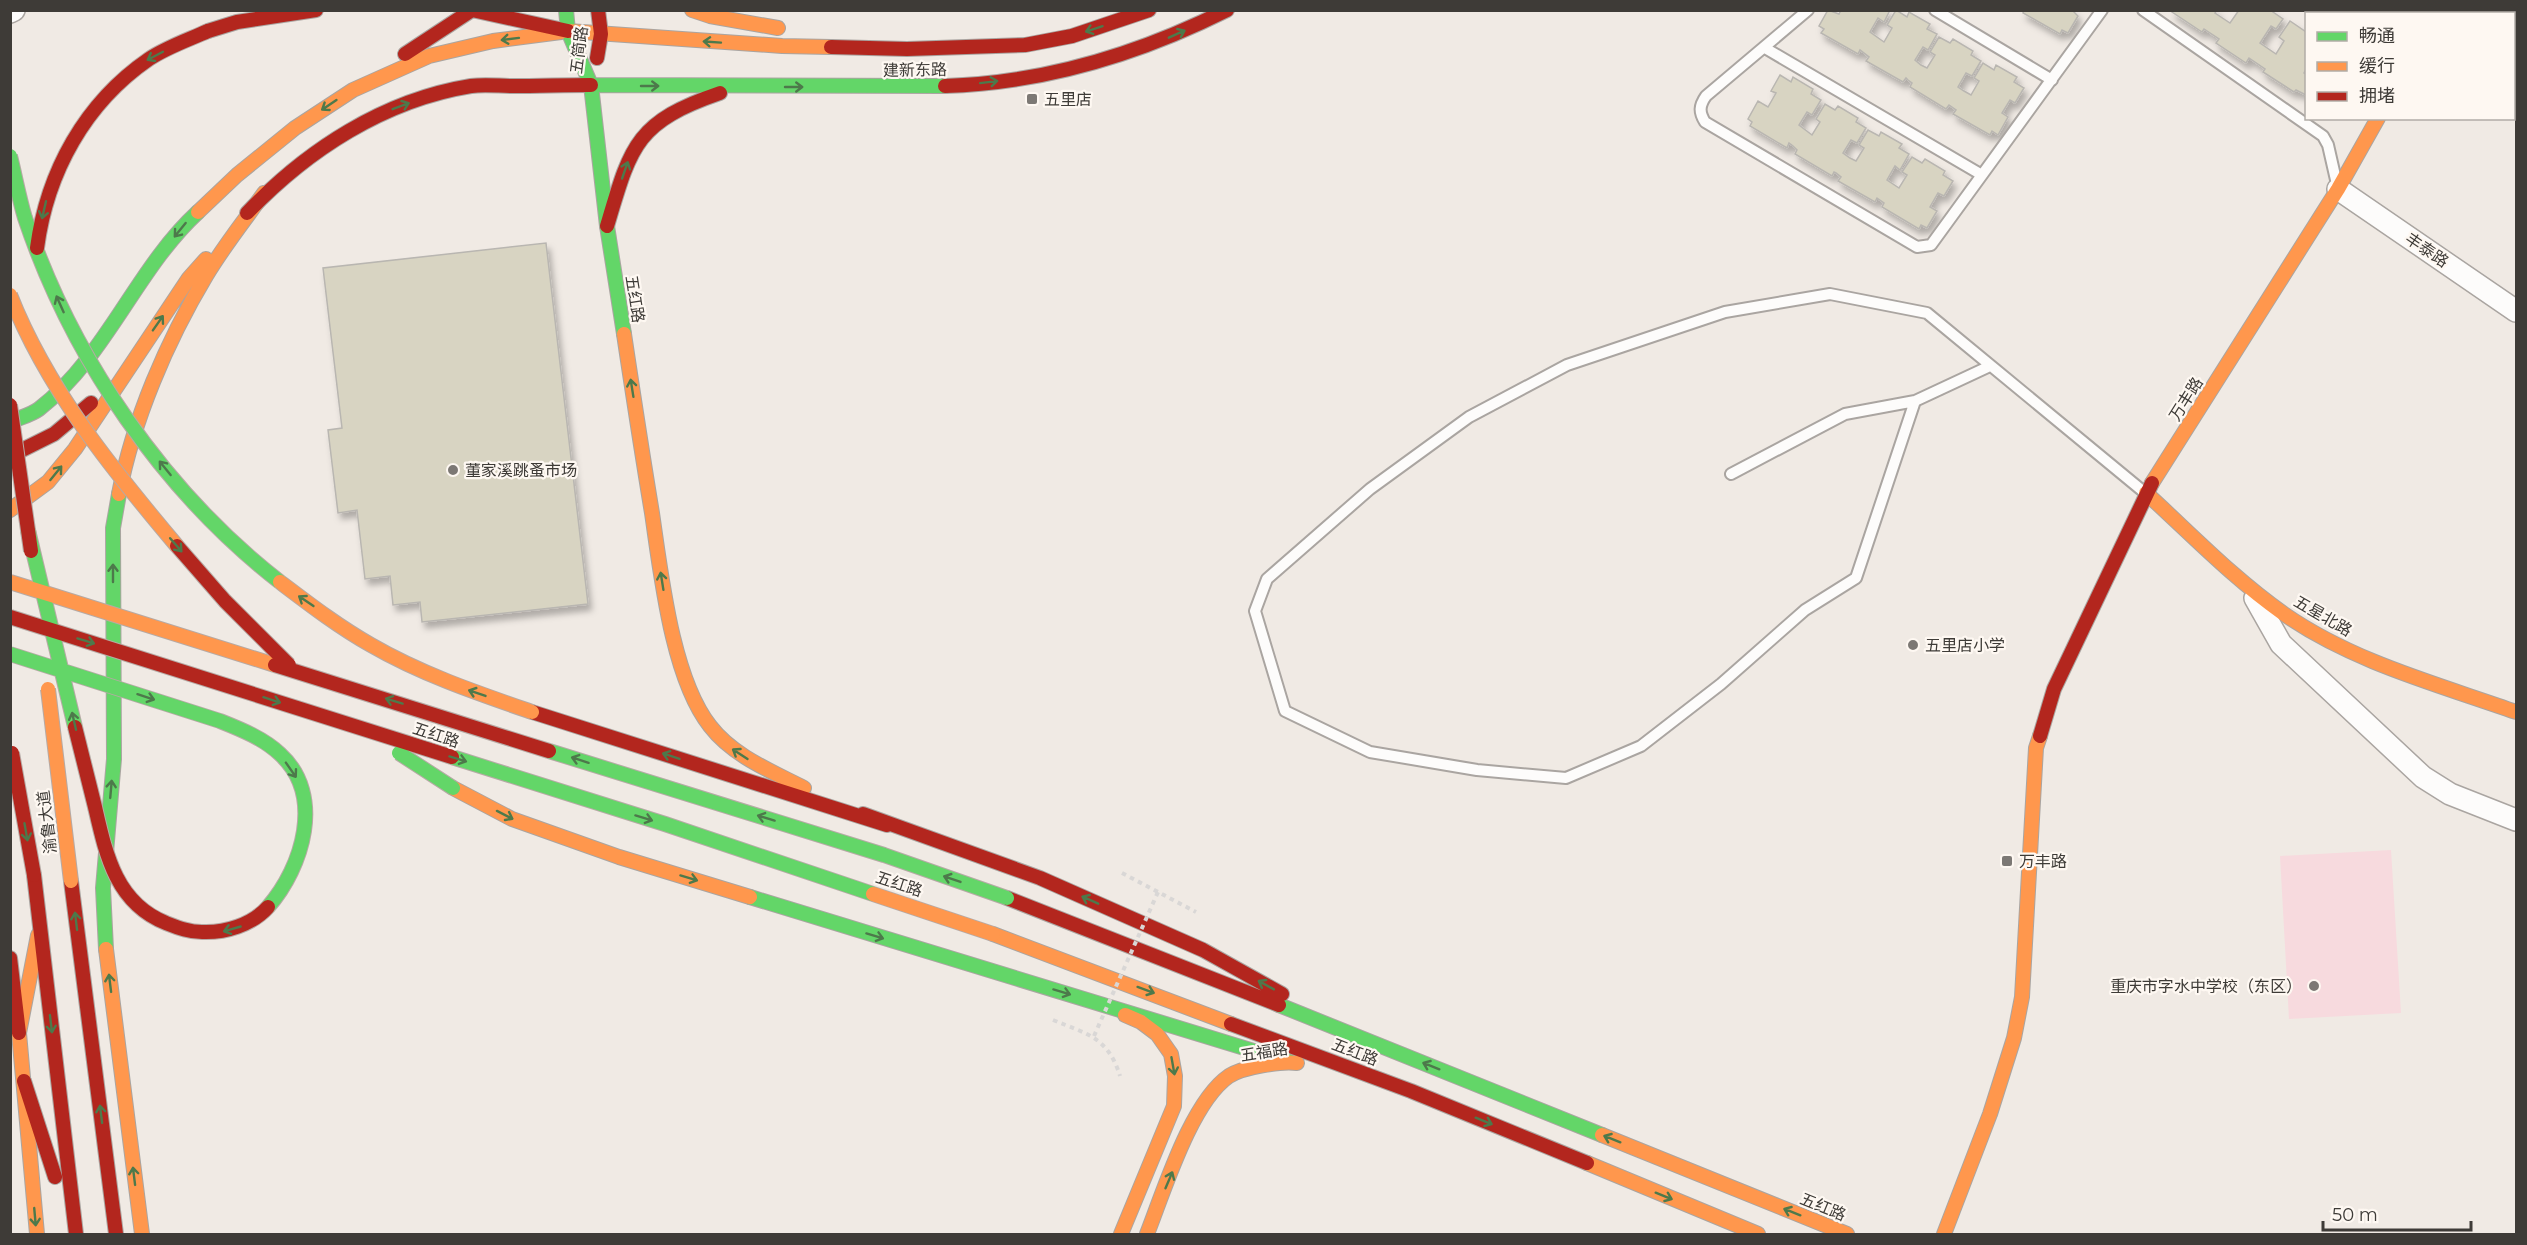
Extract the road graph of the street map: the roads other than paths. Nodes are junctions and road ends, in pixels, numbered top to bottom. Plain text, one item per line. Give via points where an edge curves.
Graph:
1 (316, 10) edge
2 (472, 10) edge
3 (561, 10) edge
4 (566, 10) edge
5 (600, 10) edge
6 (692, 10) edge
7 (1149, 10) edge
8 (1227, 10) edge
9 (1808, 10) edge
10 (1935, 10) edge
11 (2102, 10) edge
12 (2143, 10) edge
13 (568, 31) junction
14 (602, 34) junction
15 (782, 46) junction
16 (1765, 48) junction
17 (907, 49) junction
18 (733, 57) dead end
19 (725, 75) dead end
20 (2052, 80) junction
21 (591, 85) junction
22 (736, 86) junction
23 (353, 90) junction
24 (2377, 120) edge
25 (10, 156) edge
26 (1982, 175) junction
27 (2338, 189) junction
28 (264, 193) junction
29 (607, 226) junction
30 (36, 286) dead end
31 (10, 295) edge
32 (2517, 311) edge
33 (39, 328) dead end
34 (1990, 366) junction
35 (125, 371) junction
36 (47, 374) junction
37 (1915, 401) junction
38 (10, 405) edge
39 (10, 422) edge
40 (10, 456) edge
41 (1731, 474) dead end
42 (2146, 493) junction
43 (10, 510) edge
44 (28, 530) junction
45 (10, 582) edge
46 (2248, 586) junction
47 (10, 617) edge
48 (10, 654) edge
49 (317, 693) dead end
50 (335, 706) dead end
51 (2517, 712) edge
52 (11, 748) edge
53 (2517, 820) edge
54 (887, 825) junction
55 (40, 924) junction
56 (10, 958) edge
57 (1101, 1004) junction
58 (19, 1033) junction
59 (1354, 1034) junction
60 (1290, 1062) junction
61 (17, 1074) edge
62 (1411, 1091) junction
63 (10, 1134) edge
64 (33, 1186) junction
65 (37, 1234) edge
66 (75, 1234) edge
67 (116, 1234) edge
68 (142, 1234) edge
69 (1120, 1234) edge
70 (1147, 1234) edge
71 (1758, 1234) edge
72 (1846, 1234) edge
73 (1944, 1234) edge

1 -> 30 main road, bridge via 265,16 208,31 150,58 103,98 71,142 47,193 38,233
2 - 13 main road
2 - 23 main road
3 - 13 lane
4 - 13 main road, 五简路
5 - 14 main road, 五简路
6 - 17 main road
7 -> 17 main road, 建新东路 via 1072,36 1026,45
22 -> 8 main road, 建新东路 via 909,87 1027,78 1123,55 1170,38
9 - 16 lane
10 - 20 lane
11 - 20 lane
12 - 27 lane via 2323,136
13 - 14 main road, 建新东路
13 - 21 main road, 五简路
13 -> 23 main road via 494,41 429,56
15 -> 14 main road, 建新东路
14 - 21 main road, 五简路
15 - 17 main road, 建新东路
15 - 18 main road
16 - 26 lane
16 - 26 lane via 1706,96 1700,109 1705,122 1917,247 1931,245
19 - 22 main road
20 - 26 lane
21 -> 22 main road, 建新东路
28 -> 21 main road, 建新东路 via 327,145 372,118 422,98 473,86
21 - 29 main road, 五红路
29 -> 22 main road via 627,164 652,124 670,112
23 -> 39 main road via 295,128 190,219 152,265 78,371 38,410
24 - 27 main road, 万丰路
54 -> 25 main road, bridge via 454,685 370,644 298,596 226,536 178,484 94,371 56,296 24,215
27 - 32 street, 丰泰路
27 - 42 main road, 万丰路
35 -> 28 main road via 189,278
68 -> 28 main road via 103,888 114,759 113,528 126,456 168,350 206,276
54 -> 29 main road, 五红路 via 757,764 731,747 710,726 695,701 666,606
31 - 36 main road, bridge
33 - 36 main road, bridge
34 - 37 lane
34 - 37 lane via 1926,313 1830,294 1725,312 1567,365 1469,417 1370,489 1267,579 1256,611 1286,711 1370,752 1477,770 1566,777 1641,746 1721,684 1805,610 1856,578
34 - 42 lane
35 - 40 main road via 63,430
43 -> 35 main road via 48,482 75,449
36 -> 49 main road, bridge via 162,529 244,623
37 - 41 lane via 1845,414
38 - 44 main road, 渝鲁大道, bridge
42 - 46 main road, 五星北路
42 - 73 main road, 万丰路 via 2043,720 2033,775 2022,997 2003,1074
48 -> 44 main road, bridge via 44,664 55,668 66,672 189,711 247,731 280,753 302,785 306,822 293,877 277,900 233,930 205,934 175,930 130,899 107,860 88,783 78,737 69,703 67,691 64,680 61,668 58,657
67 -> 44 main road, 渝鲁大道, bridge
59 -> 45 main road, 五红路, bridge via 1007,898 884,855
46 - 51 main road, 五星北路 via 2285,615 2357,654
46 - 53 street via 2282,644 2423,777 2450,794
47 -> 62 main road, 五红路, bridge via 665,824 993,934
50 -> 57 main road, bridge via 398,753 512,819 619,856
52 -> 55 main road, 渝鲁大道, bridge
59 -> 54 main road, 五红路 via 1203,950 1014,867
55 - 58 main road, 渝鲁大道
55 -> 66 main road, 渝鲁大道
56 - 58 main road
57 - 60 main road
57 -> 69 main road via 1141,1022 1157,1034 1171,1054 1175,1076 1174,1106
58 - 61 street
72 -> 59 main road, 五红路
60 - 62 main road, 五福路
70 -> 60 main road, 五福路 via 1197,1114 1212,1093 1229,1076
61 - 64 main road
61 - 66 main road
62 -> 71 main road, 五红路
63 - 64 street
64 -> 65 main road

